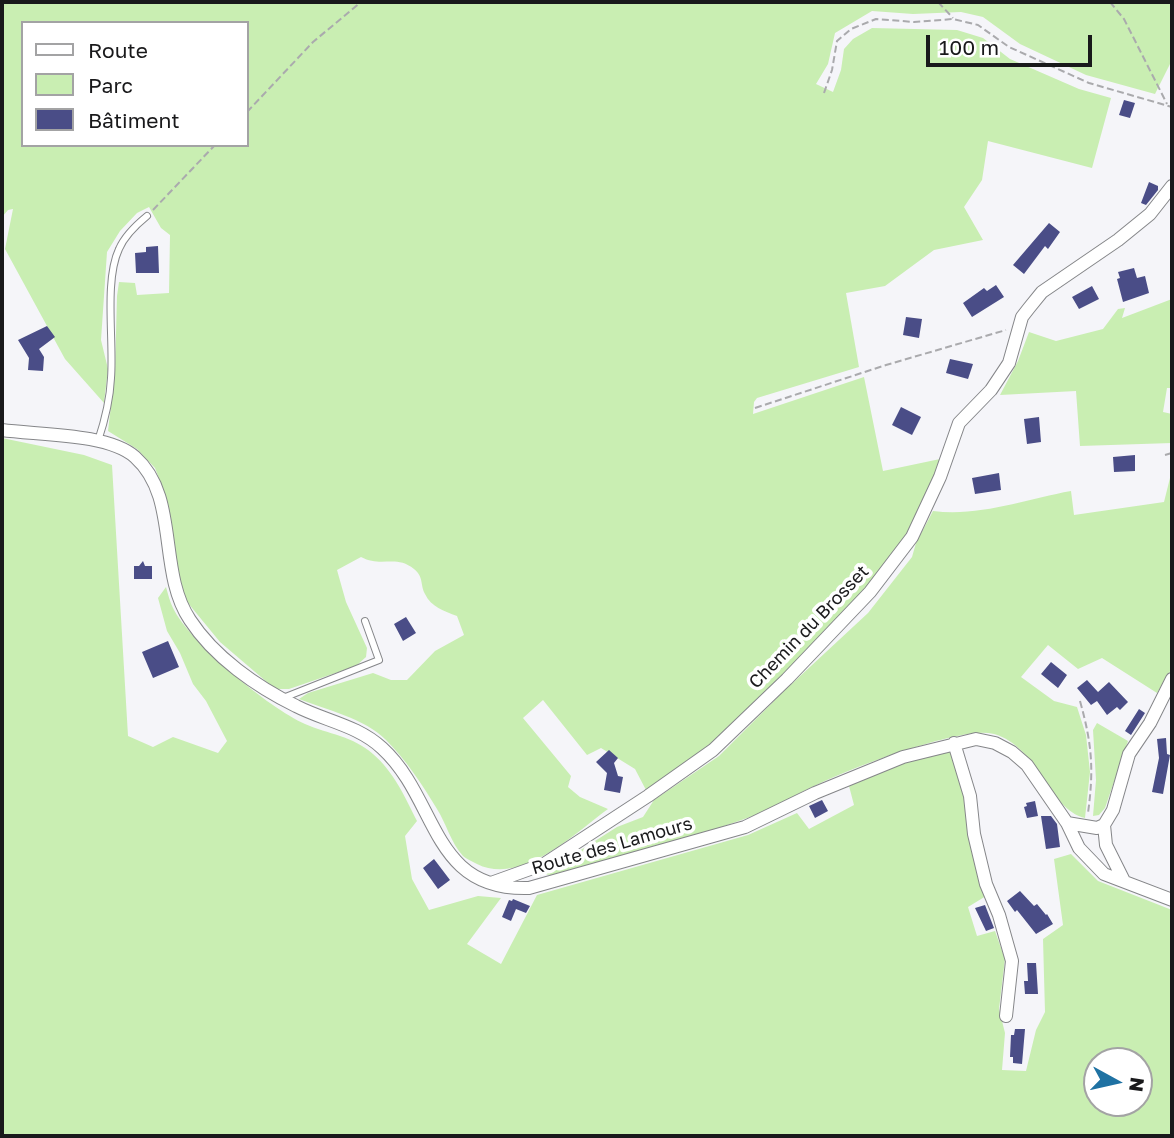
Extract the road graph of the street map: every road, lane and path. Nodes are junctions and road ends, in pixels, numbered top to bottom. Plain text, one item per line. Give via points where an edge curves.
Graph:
1 (361, 2) edge
2 (938, 2) edge
3 (1110, 2) edge
4 (953, 19) junction
5 (824, 93) dead end
6 (1168, 106) junction
7 (1172, 107) edge
8 (248, 111) edge
9 (213, 147) edge
10 (1172, 186) edge
11 (147, 216) joint
12 (1021, 325) junction
13 (755, 408) dead end
14 (2, 430) edge
15 (98, 441) junction
16 (1172, 453) edge
17 (1165, 455) dead end
18 (365, 621) dead end
19 (1172, 679) edge
20 (282, 698) junction
21 (1080, 701) dead end
22 (954, 743) junction
23 (1067, 823) junction
24 (1104, 825) junction
25 (1086, 826) junction
26 (1124, 881) junction
27 (488, 884) junction
28 (1172, 900) edge
29 (1006, 1016) dead end

1 - 8 path via 313,42
2 - 4 path
3 - 6 path via 1124,19
4 - 5 path via 876,19 851,29 837,41
4 - 6 path via 978,25 1009,47 1089,83
6 - 7 path
9 - 11 path
10 - 12 street, Chemin du Brosset via 1150,214 1042,292
11 - 15 lane via 119,249 114,268 111,377
12 - 13 path
12 - 27 street, Chemin du Brosset via 1009,363 959,423 912,537 870,592 713,750 544,864
14 - 15 street, Route des Lamours
15 - 20 street, Route des Lamours via 133,455 156,485 179,602 191,622 238,670
16 - 17 path
18 - 20 lane via 379,660
19 - 24 street via 1129,754 1113,810
20 - 27 street, Route des Lamours via 357,730 380,746 404,773 449,853 472,877
21 - 25 path via 1090,736 1093,777
22 - 23 street, Route des Lamours via 976,739 1012,752 1027,765
22 - 27 street, Route des Lamours via 903,757 745,827 529,888
22 - 29 street via 970,796 986,884 1012,961
23 - 25 street
23 - 26 street, Route des Lamours via 1091,863
24 - 25 street
24 - 26 street via 1106,845
26 - 28 street, Route des Lamours

